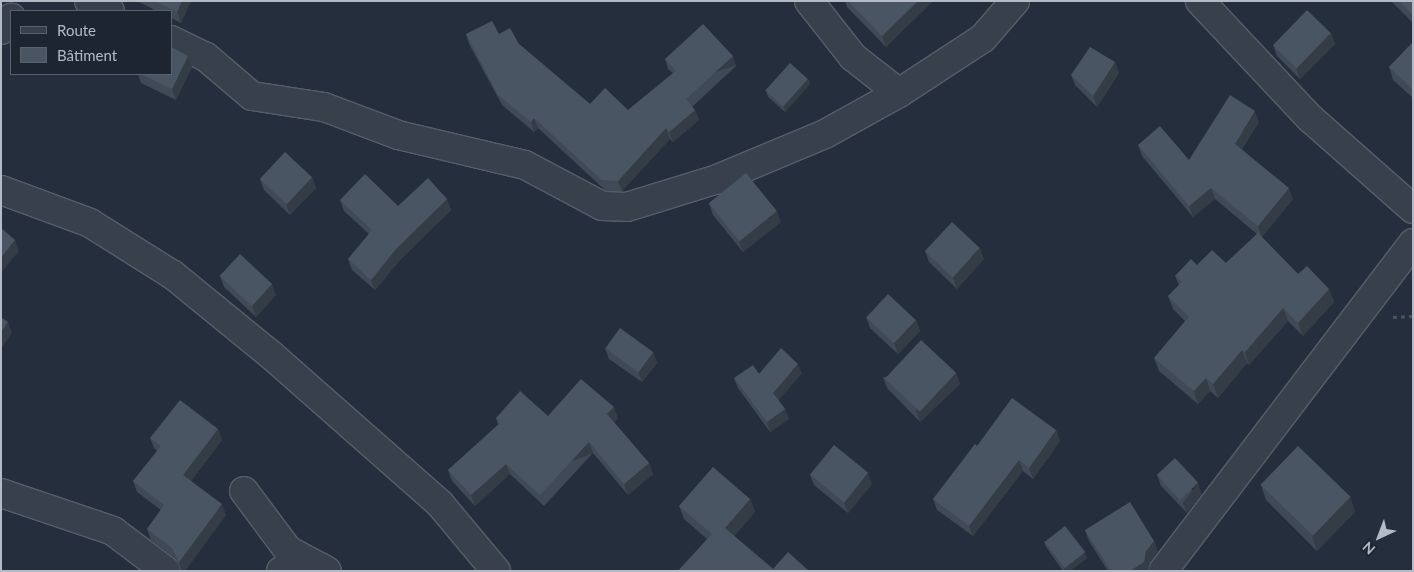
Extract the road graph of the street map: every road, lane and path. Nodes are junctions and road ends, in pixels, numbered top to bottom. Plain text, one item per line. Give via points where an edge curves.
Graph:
1 (89, 1) edge
2 (809, 1) edge
3 (1015, 1) edge
4 (1200, 1) edge
5 (108, 10) edge
6 (10, 19) edge
7 (1, 30) edge
8 (172, 40) edge
9 (899, 93) junction
10 (1, 190) edge
11 (1413, 209) edge
12 (1413, 243) edge
13 (244, 491) dead end
14 (5, 501) edge
15 (325, 570) edge
16 (166, 571) edge
17 (281, 571) edge
18 (496, 571) edge
19 (1163, 571) edge

1 - 5 street
2 - 9 street via 853,57
3 - 9 street via 982,38
4 - 11 street via 1211,17 1310,118
6 - 7 street
8 - 9 street via 206,57 252,96 324,107 398,135 525,165 602,206 627,207 715,180 825,134
10 - 18 street via 90,223 173,275 270,354 440,504
12 - 19 street
13 - 15 street via 288,550
14 - 16 street via 113,531
15 - 17 street

